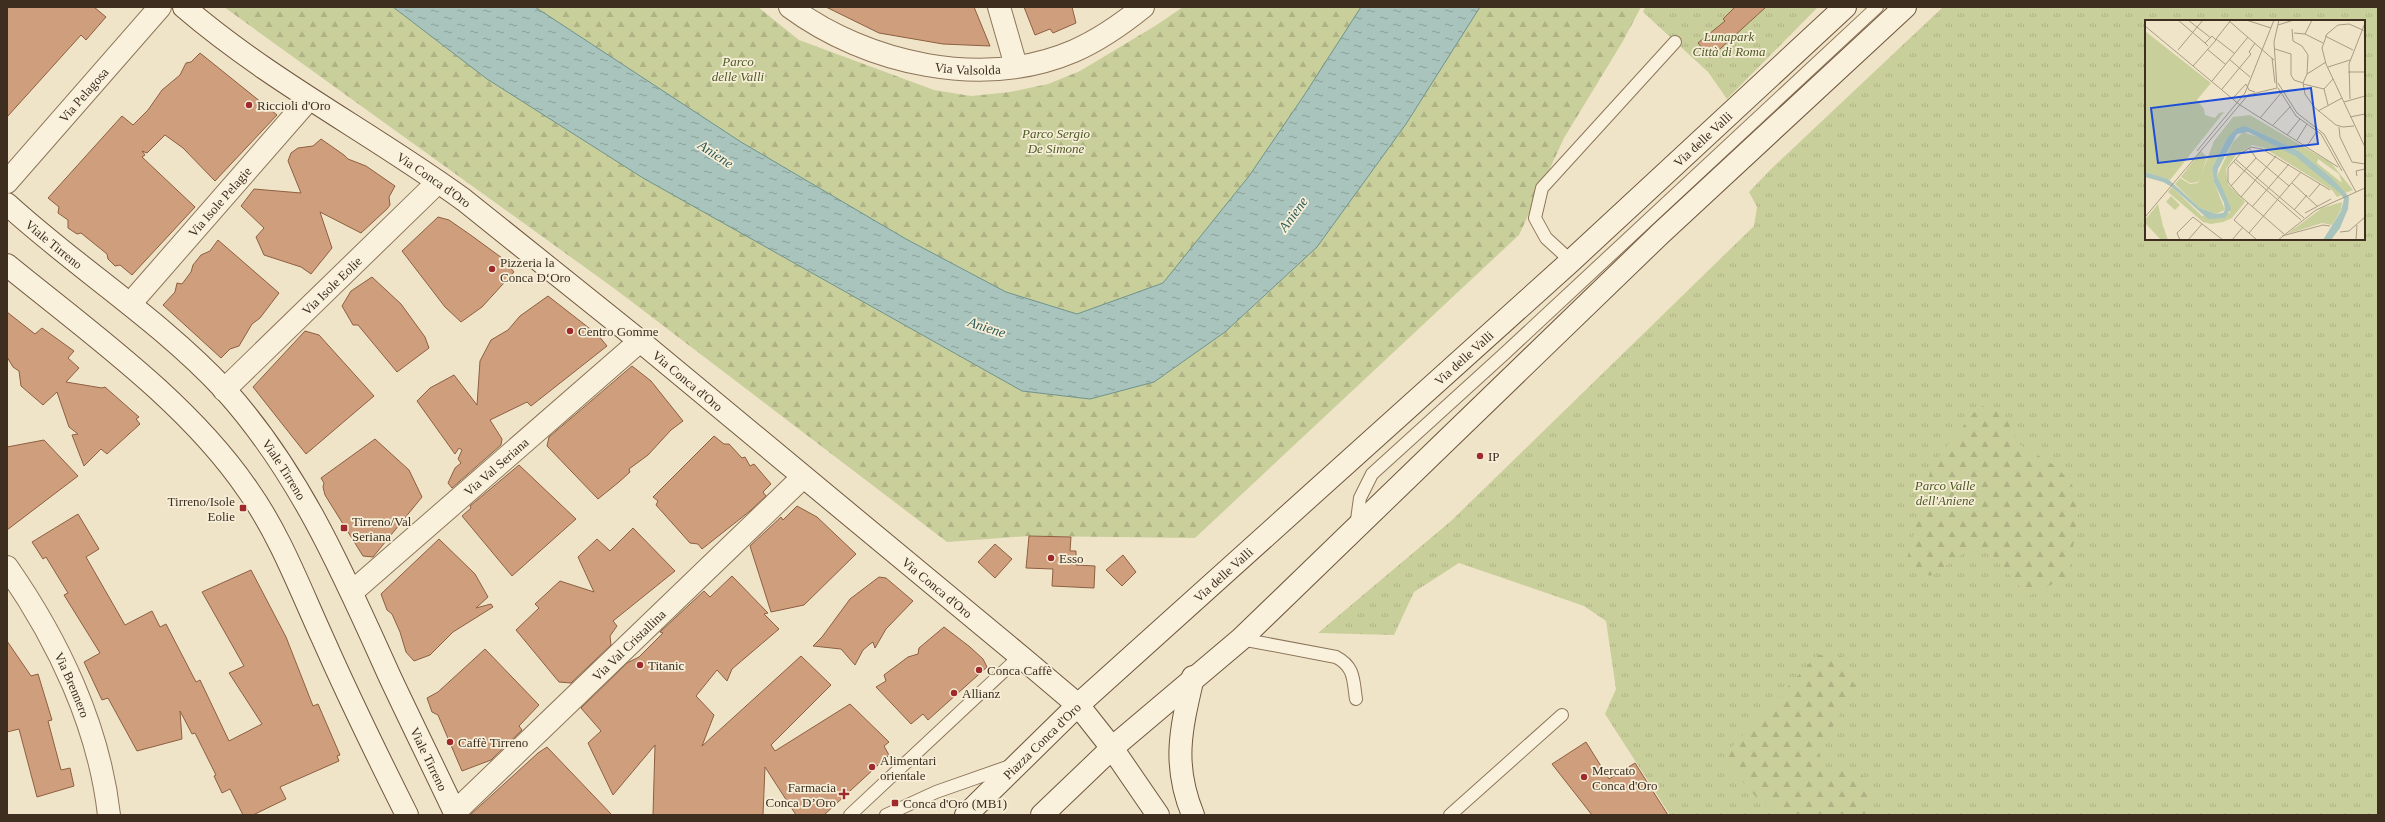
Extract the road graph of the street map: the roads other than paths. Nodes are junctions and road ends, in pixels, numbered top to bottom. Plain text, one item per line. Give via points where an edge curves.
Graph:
1 (160, 7) edge
2 (184, 7) edge
3 (790, 7) edge
4 (999, 7) edge
5 (1143, 7) edge
6 (1845, 7) edge
7 (1877, 7) edge
8 (1905, 7) edge
9 (1675, 42) dead end
10 (1016, 66) junction
11 (309, 99) junction
12 (7, 182) edge
13 (438, 182) junction
14 (7, 204) edge
15 (1571, 261) junction
16 (7, 265) edge
17 (130, 304) junction
18 (640, 341) junction
19 (224, 390) junction
20 (803, 477) junction
21 (1355, 530) junction
22 (7, 567) edge
23 (352, 592) junction
24 (1241, 639) junction
25 (1020, 656) junction
26 (1193, 677) junction
27 (1356, 699) dead end
28 (1078, 705) junction
29 (1562, 716) dead end
30 (1112, 748) junction
31 (1019, 762) junction
32 (455, 814) edge
33 (109, 815) edge
34 (407, 815) edge
35 (850, 815) edge
36 (886, 815) edge
37 (966, 815) edge
38 (1042, 815) edge
39 (1158, 815) edge
40 (1193, 815) edge
41 (1450, 815) edge

1 - 12 street, Via Pelagosa
2 - 11 street, Via Conca d'Oro
3 - 10 street, Via Valsolda via 835,35 894,56 957,68 986,70
4 - 10 street
5 - 10 street, Via Valsolda via 1101,37 1074,51
6 - 15 street, Via delle Valli
7 - 21 lane, Via delle Valli via 1372,474 1360,498
8 - 21 street via 1661,233
9 - 15 lane via 1542,188 1535,218 1546,238
11 - 13 street, Via Conca d'Oro
11 - 17 street, Via Isole Pelagie
13 - 18 street, Via Conca d'Oro
13 - 19 street, Via Isole Eolie
14 - 17 street, Viale Tirreno
15 - 28 street, Via delle Valli
16 - 34 street via 168,400 202,434 248,489 291,568 353,706
17 - 19 street, Viale Tirreno
18 - 20 street, Via Conca d'Oro
18 - 23 street, Via Val Seriana
19 - 23 street, Viale Tirreno via 291,477
20 - 25 street, Via Conca d'Oro
20 - 32 street, Via Val Cristallina
21 - 24 street
22 - 33 street, Via Brennero via 56,649 84,714 105,783
23 - 32 street, Viale Tirreno
24 - 26 street
24 - 27 lane via 1336,656 1352,670
25 - 28 street, Via Conca d'Oro
25 - 35 lane
26 - 30 street
26 - 40 street via 1181,731 1179,756 1183,787
28 - 30 street, Piazza Conca d'Oro
28 - 31 street, Piazza Conca d'Oro
29 - 41 lane
30 - 38 street
30 - 39 street
31 - 36 lane via 936,792
31 - 37 street, Piazza Conca d'Oro

